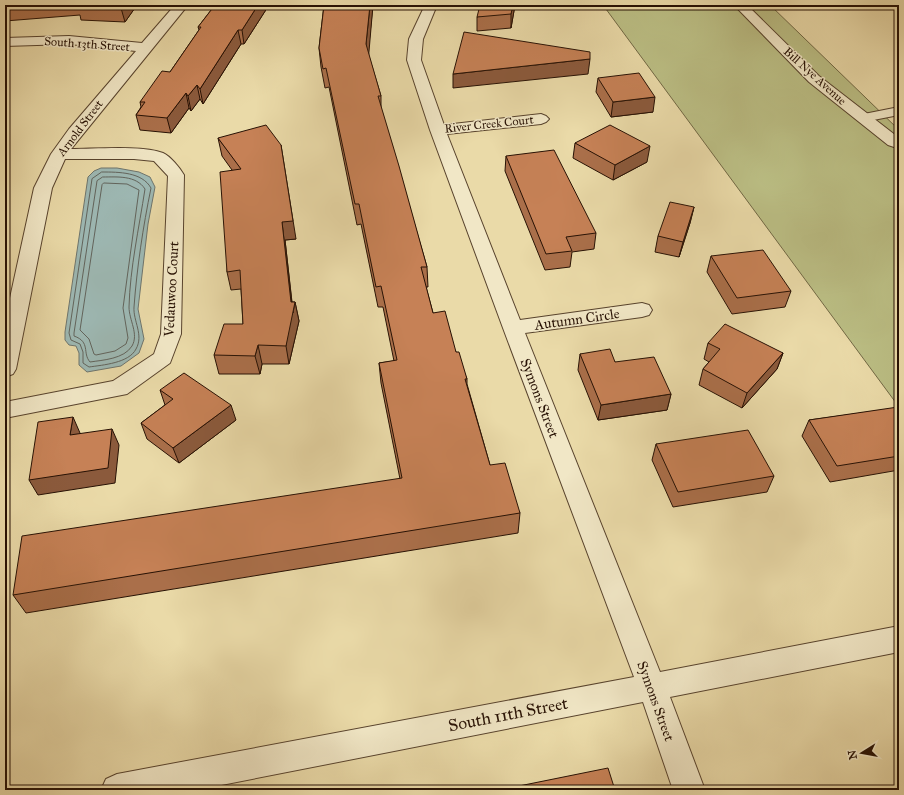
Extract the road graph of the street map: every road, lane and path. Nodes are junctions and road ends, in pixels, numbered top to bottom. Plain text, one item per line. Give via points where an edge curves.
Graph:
1 (182, 5) edge
2 (431, 5) edge
3 (740, 5) edge
4 (5, 42) edge
5 (146, 48) junction
6 (899, 111) edge
7 (863, 118) junction
8 (541, 119) dead end
9 (438, 130) junction
10 (894, 142) dead end
11 (59, 154) junction
12 (642, 310) dead end
13 (512, 328) junction
14 (5, 369) edge
15 (5, 410) edge
16 (899, 639) edge
17 (652, 687) junction
18 (117, 790) edge
19 (689, 790) edge

1 - 5 street, Arnold Street
2 - 9 street, Symons Street via 416,39 414,60
3 - 7 street, Bill Nye Avenue via 814,79
4 - 5 street, South 13th Street via 69,40
5 - 11 street, Arnold Street
6 - 7 lane
7 - 10 street, Bill Nye Avenue
8 - 9 street, River Creek Court
9 - 13 street, Symons Street
11 - 14 street, Arnold Street via 43,188
11 - 15 street, Vedauwoo Court via 134,154 159,157 176,175 171,334 163,358 119,388
12 - 13 street, Autumn Circle
13 - 17 street, Symons Street
16 - 17 street, South 11th Street
17 - 18 street, South 11th Street
17 - 19 street, Symons Street

